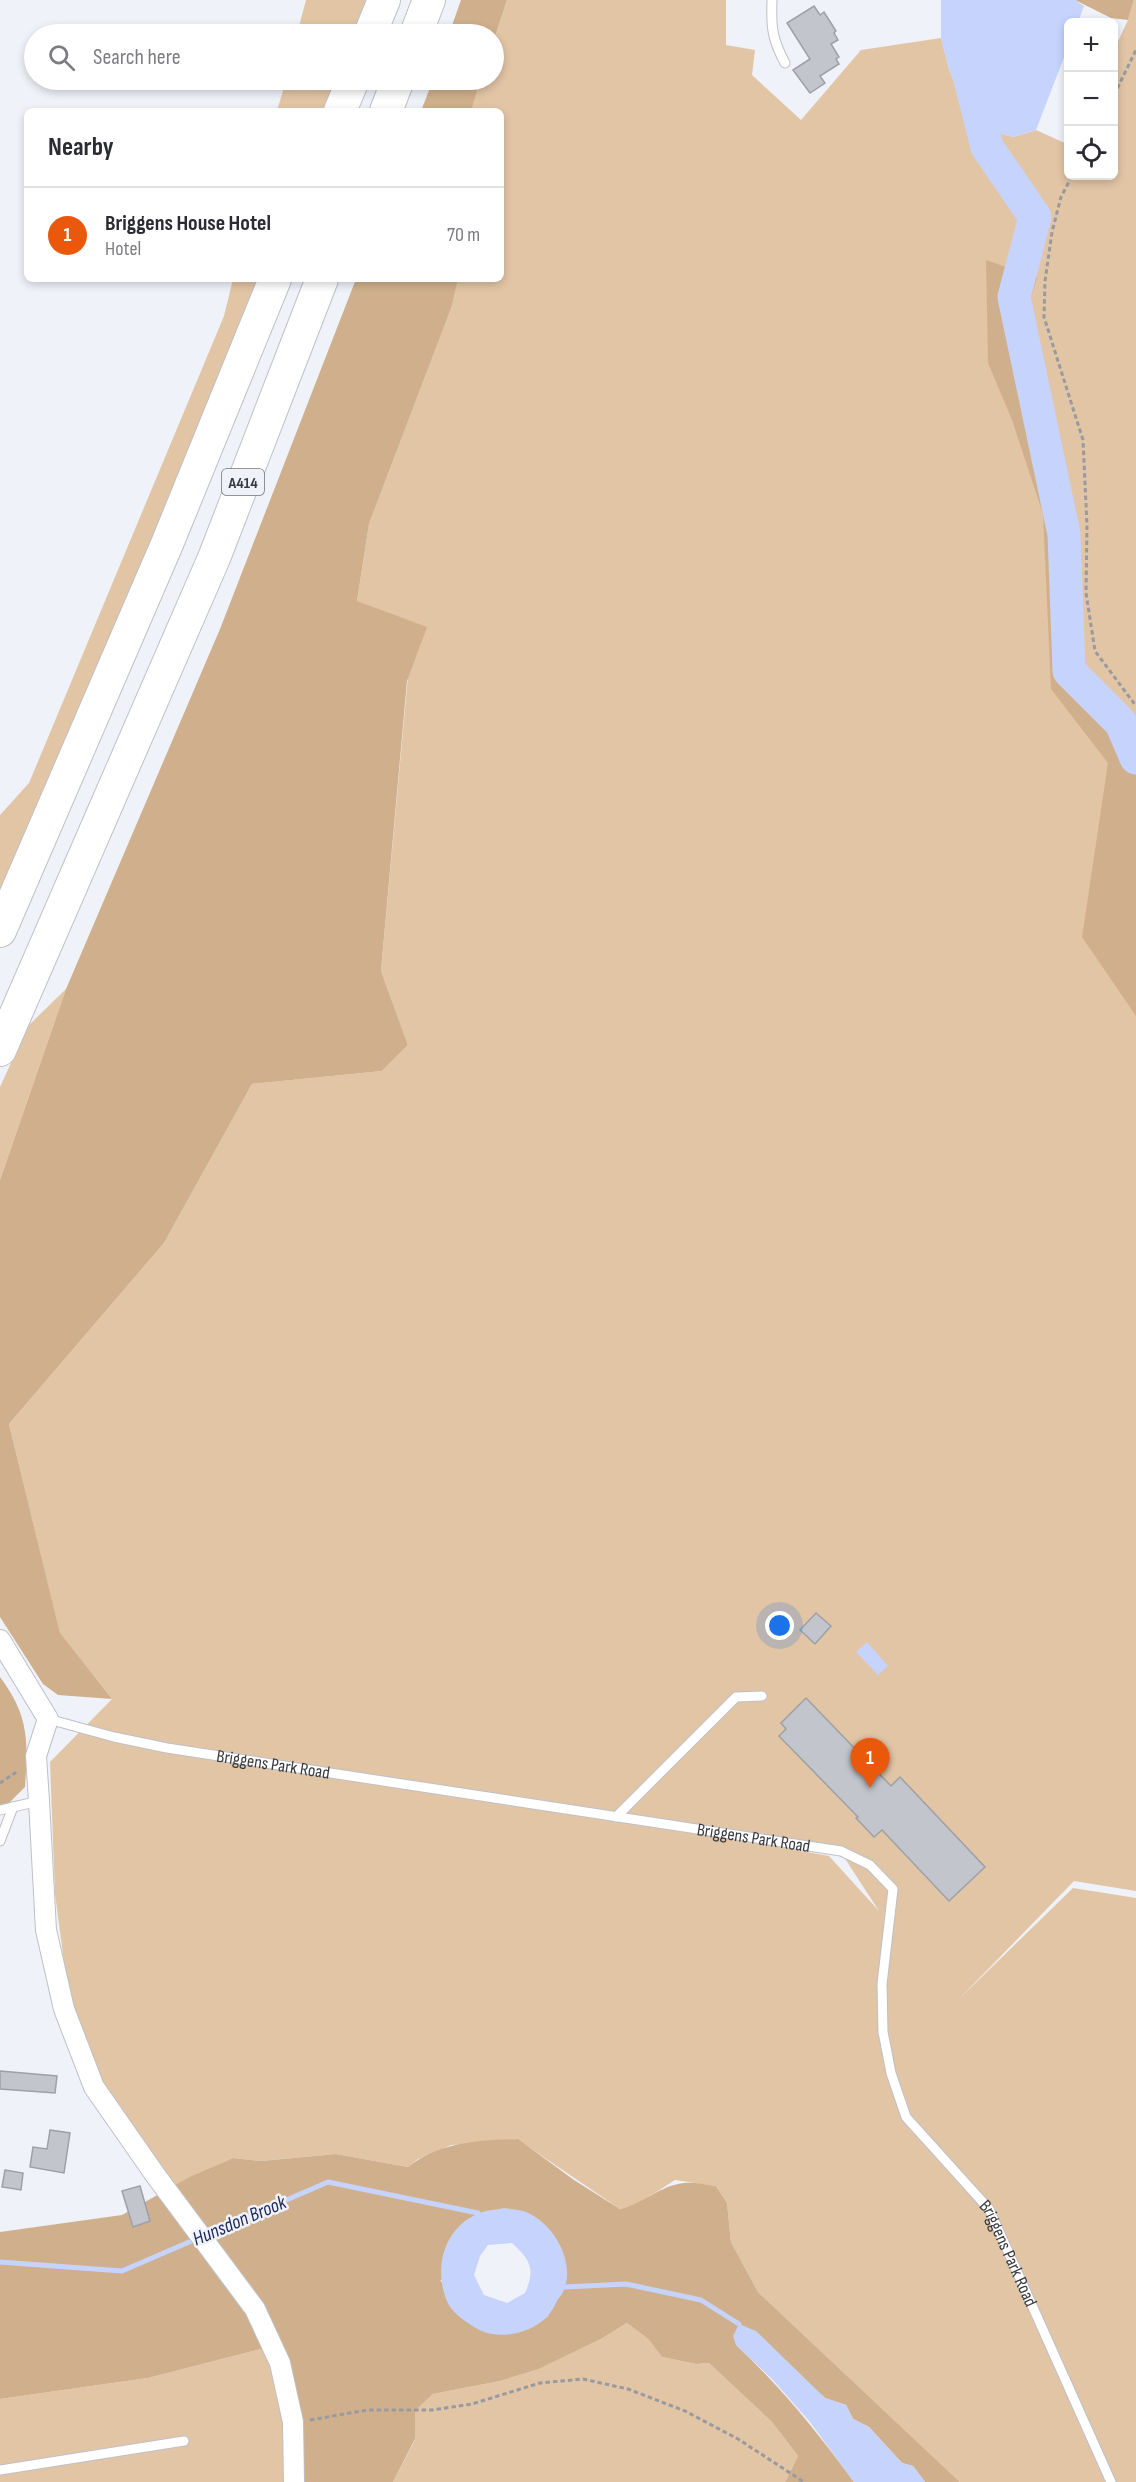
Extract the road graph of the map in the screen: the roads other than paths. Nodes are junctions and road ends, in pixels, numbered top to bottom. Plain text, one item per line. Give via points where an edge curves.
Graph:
1 (384, 0) edge
2 (429, 0) edge
3 (772, 0) edge
4 (374, 24) edge
5 (420, 24) edge
6 (785, 63) dead end
7 (349, 90) edge
8 (394, 90) edge
9 (341, 108) edge
10 (387, 108) edge
11 (274, 282) edge
12 (321, 282) edge
13 (0, 931) edge
14 (0, 1050) edge
15 (0, 1640) edge
16 (762, 1696) dead end
17 (48, 1719) junction
18 (39, 1802) junction
19 (13, 1807) junction
20 (0, 1810) edge
21 (616, 1817) junction
22 (0, 1841) edge
23 (184, 2441) dead end
24 (0, 2470) edge
25 (294, 2482) edge
26 (1110, 2482) edge

1 - 4 highway
2 - 5 highway
3 - 6 lane via 771,31
7 - 9 highway
8 - 10 highway
11 - 13 highway, A414 via 167,544
12 - 14 highway, A414 via 214,558
15 - 17 street
16 - 21 lane via 735,1697
17 - 18 street via 36,1756
17 - 21 lane, Briggens Park Road via 167,1748
18 - 19 lane
18 - 25 street via 46,1930 64,2009 94,2087 255,2308 280,2363 293,2422
19 - 20 lane
19 - 22 lane
21 - 26 lane, Briggens Park Road via 841,1851 870,1865 893,1888 882,1984 883,2032 906,2117 989,2209
23 - 24 lane

